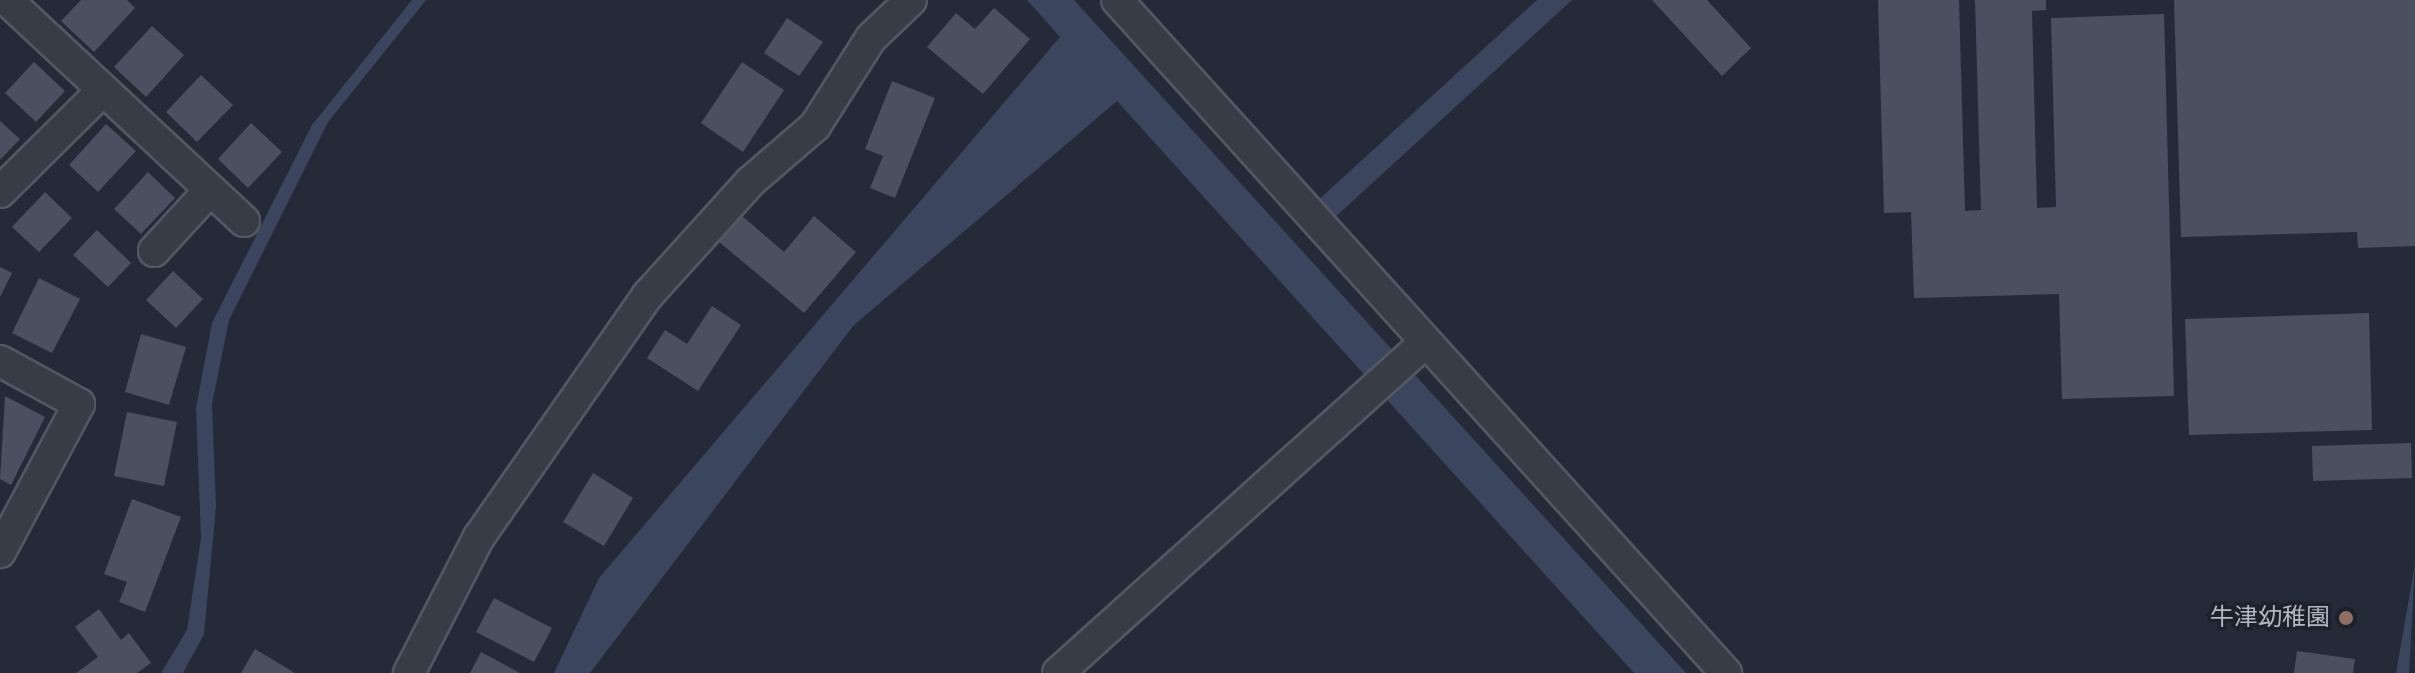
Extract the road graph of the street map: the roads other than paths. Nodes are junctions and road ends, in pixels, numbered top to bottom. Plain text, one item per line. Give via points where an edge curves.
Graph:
1 (7, 0) edge
2 (911, 0) edge
3 (1117, 0) edge
4 (103, 90) junction
5 (210, 190) junction
6 (0, 192) edge
7 (244, 221) dead end
8 (154, 251) dead end
9 (1426, 342) junction
10 (0, 361) edge
11 (0, 552) edge
12 (409, 673) edge
13 (1058, 673) edge
14 (1726, 673) edge

1 - 4 street
2 - 12 street via 871,38 815,126 750,182 648,295 479,537
3 - 9 street
4 - 5 street
4 - 6 street
5 - 7 street
5 - 8 street
9 - 13 street
9 - 14 street
10 - 11 street via 79,404

